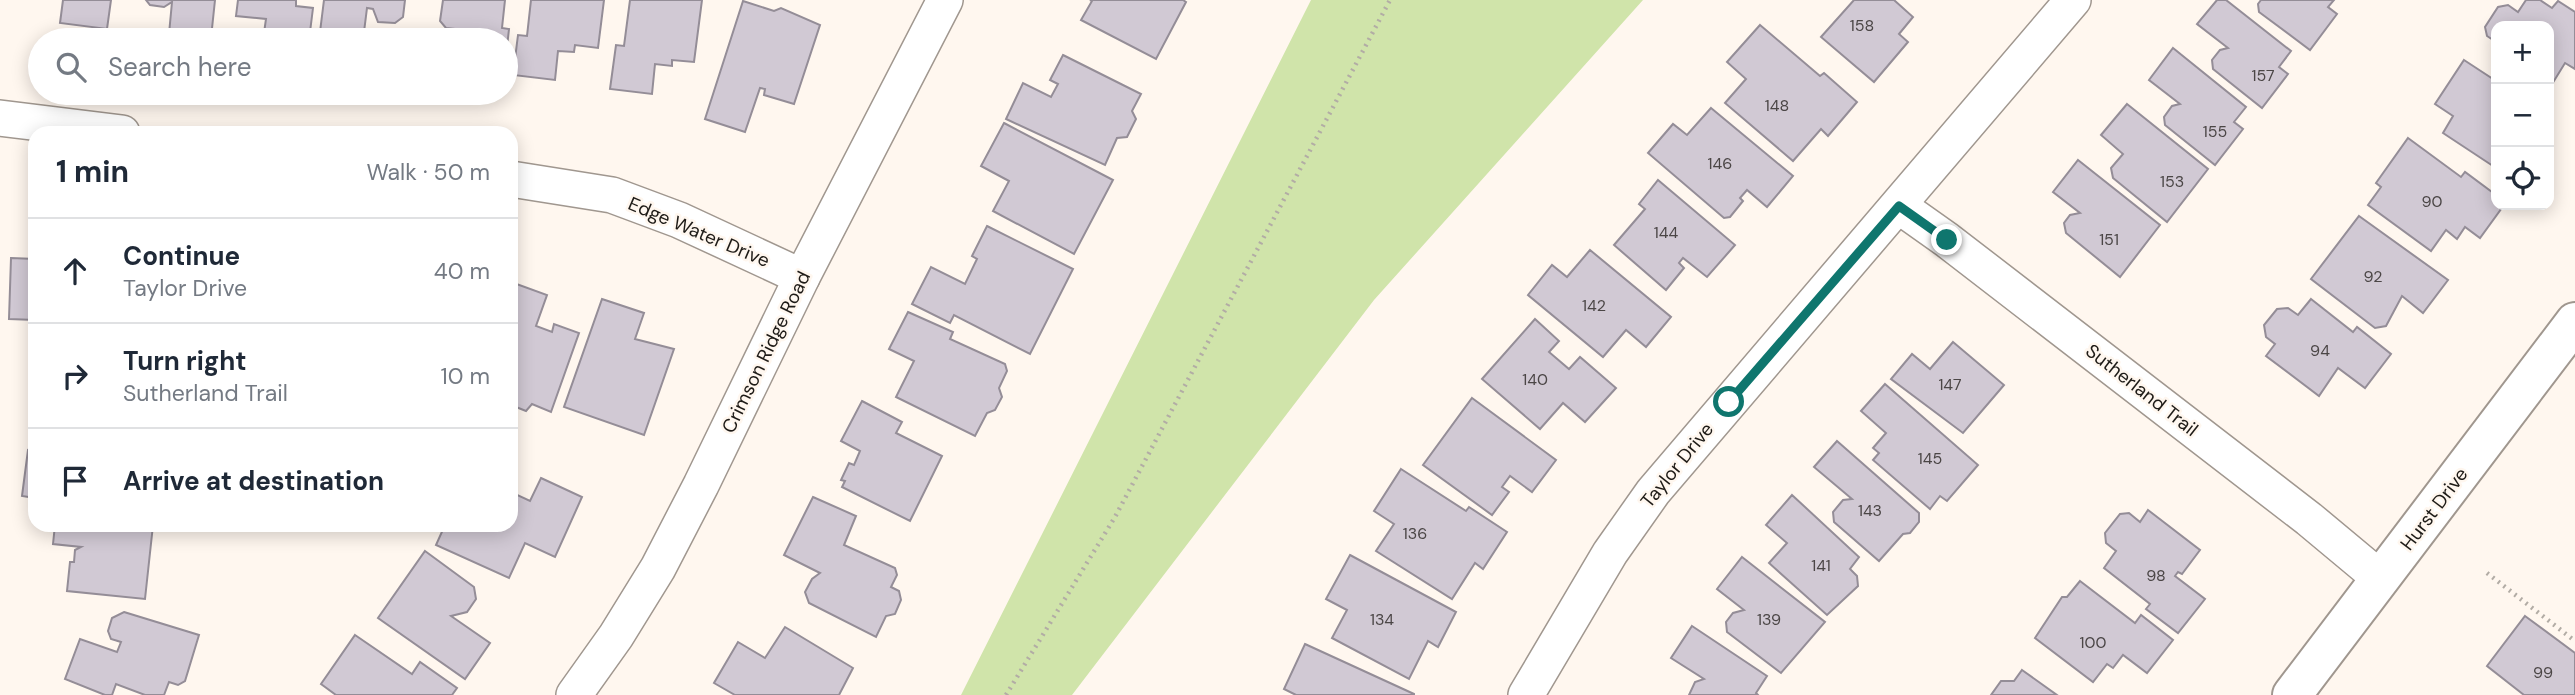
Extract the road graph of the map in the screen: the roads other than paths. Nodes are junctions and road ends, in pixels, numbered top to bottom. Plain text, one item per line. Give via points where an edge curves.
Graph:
1 (945, 0) edge
2 (2073, 0) edge
3 (0, 118) edge
4 (65, 126) edge
5 (518, 180) edge
6 (1899, 206) junction
7 (802, 277) junction
8 (2575, 322) edge
9 (2381, 579) junction
10 (574, 695) edge
11 (1526, 695) edge
12 (2292, 695) edge

1 - 7 street, Crimson Ridge Road
2 - 6 street, Taylor Drive
3 - 4 street
5 - 7 street, Edge Water Drive via 612,195 679,220
6 - 9 street, Sutherland Trail
6 - 11 street, Taylor Drive via 1653,492 1609,553
7 - 10 street, Crimson Ridge Road via 658,568
8 - 9 street, Hurst Drive
9 - 12 street, Hurst Drive

